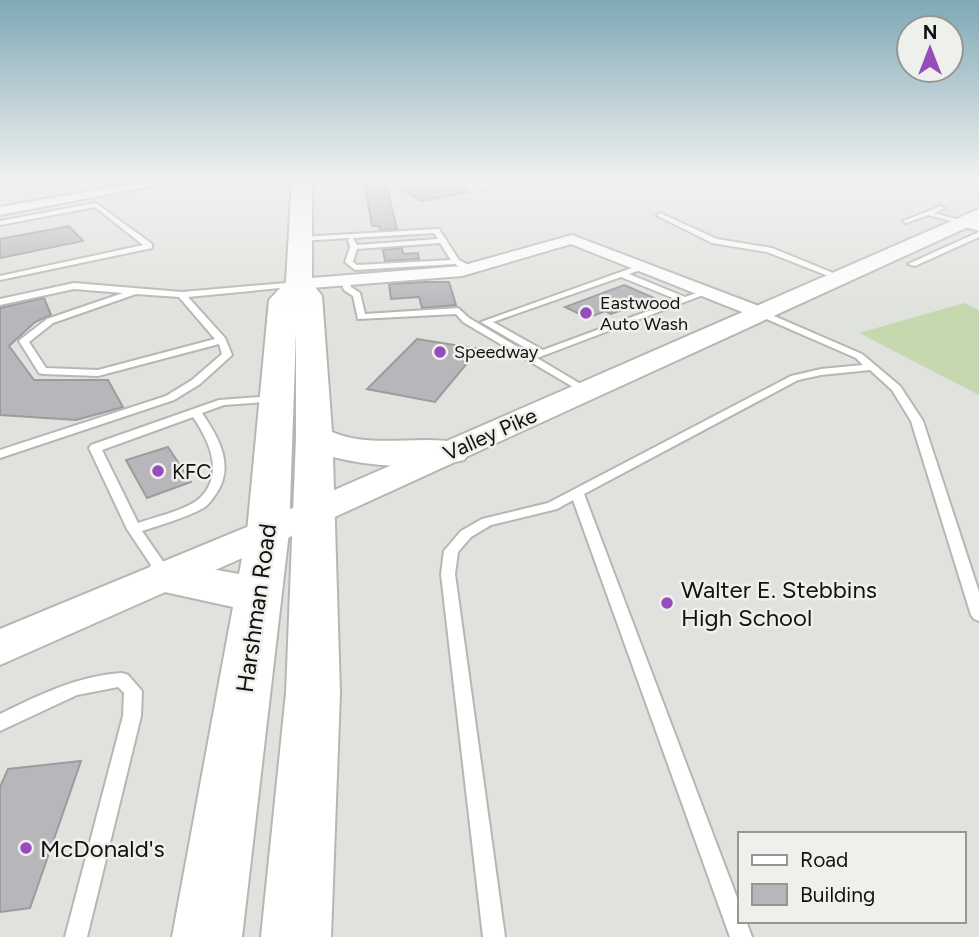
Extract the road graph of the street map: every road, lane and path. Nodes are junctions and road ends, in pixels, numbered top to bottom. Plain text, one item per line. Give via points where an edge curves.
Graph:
1 (119, 223) edge
2 (301, 223) edge
3 (676, 223) edge
4 (975, 224) edge
5 (352, 236) junction
6 (301, 239) junction
7 (443, 241) junction
8 (354, 247) junction
9 (912, 264) dead end
10 (462, 265) junction
11 (643, 266) junction
12 (622, 274) junction
13 (839, 277) junction
14 (0, 278) edge
15 (345, 281) junction
16 (299, 284) junction
17 (136, 291) junction
18 (707, 292) junction
19 (182, 295) junction
20 (684, 300) junction
21 (0, 302) edge
22 (758, 312) junction
23 (222, 340) junction
24 (542, 353) junction
25 (528, 358) junction
26 (874, 366) junction
27 (585, 391) junction
28 (278, 399) junction
29 (195, 412) junction
30 (314, 438) junction
31 (451, 452) junction
32 (0, 454) edge
33 (577, 493) junction
34 (290, 522) junction
35 (134, 529) junction
36 (167, 577) junction
37 (259, 595) junction
38 (979, 615) edge
39 (0, 648) edge
40 (0, 723) edge
41 (76, 937) edge
42 (207, 937) edge
43 (296, 937) edge
44 (495, 937) edge
45 (741, 937) edge

1 - 14 lane via 149,246
2 - 6 main road, Harshman Road
3 - 13 lane via 715,241 769,250
4 - 9 lane
4 - 13 street, Valley Pike
5 - 6 lane
5 - 7 lane via 436,231
5 - 8 lane
6 - 16 main road, Harshman Road
7 - 8 lane
7 - 10 lane
8 - 10 lane via 349,262 355,268
10 - 11 street via 572,239
10 - 15 street
11 - 12 lane
11 - 18 street
12 - 20 lane
12 - 24 lane via 486,322
13 - 22 street, Valley Pike
15 - 16 street
15 - 25 lane via 357,295 361,317 458,311
16 - 19 lane
16 - 28 main road, Harshman Road via 283,300
16 - 30 main road, Harshman Road via 309,296
17 - 19 lane
17 - 21 lane via 74,286
17 - 23 lane via 50,321 24,341 43,371 98,373
18 - 20 lane
18 - 22 street
19 - 23 lane
20 - 24 lane
22 - 26 lane via 838,345
22 - 27 street, Valley Pike
23 - 32 lane via 226,355 170,398
24 - 25 lane
25 - 27 lane
26 - 33 lane via 795,378
26 - 38 lane via 909,404 917,421
27 - 31 street, Valley Pike
28 - 29 lane via 223,402
28 - 34 main road, Harshman Road
29 - 35 lane via 220,452 217,477 204,501
29 - 35 lane via 95,448
30 - 31 main road via 371,455
30 - 34 main road, Harshman Road
31 - 34 street, Valley Pike
33 - 44 lane via 552,506 487,522 466,534 451,551 448,573
33 - 45 lane
34 - 36 street, Valley Pike
34 - 37 main road, Harshman Road
34 - 43 main road, Harshman Road via 313,693
35 - 36 lane
36 - 37 main road
36 - 39 street, Valley Pike
37 - 42 main road, Harshman Road
40 - 41 lane via 63,691 102,680 122,680 133,691 132,716

